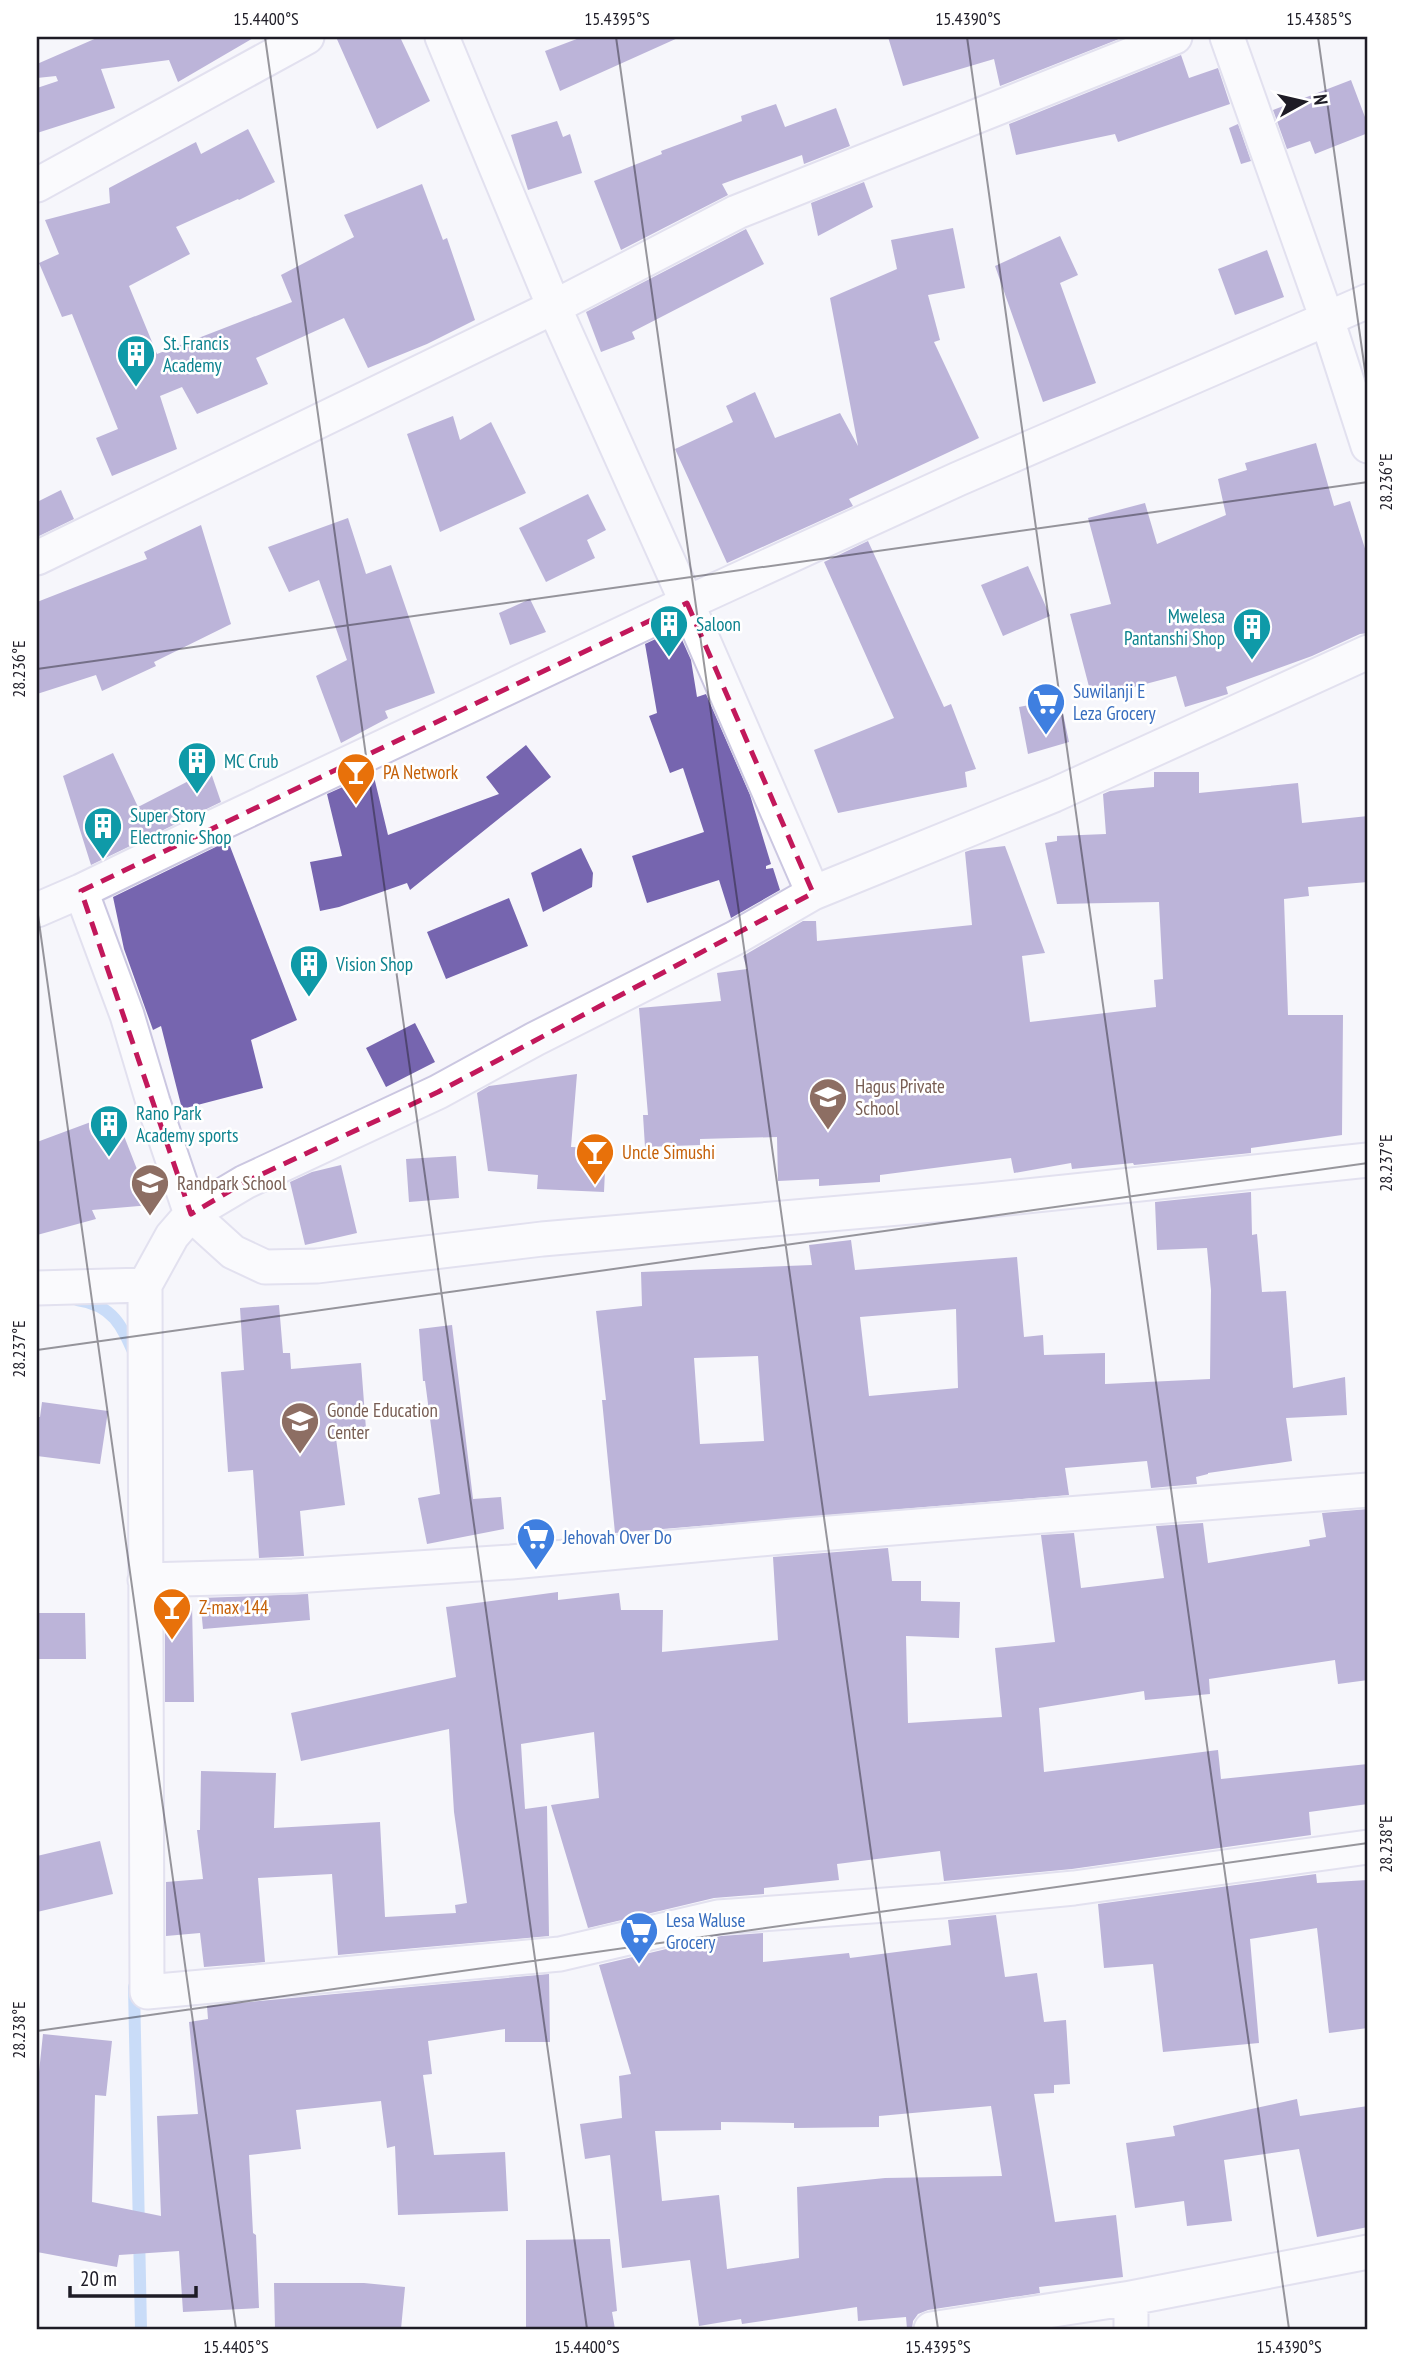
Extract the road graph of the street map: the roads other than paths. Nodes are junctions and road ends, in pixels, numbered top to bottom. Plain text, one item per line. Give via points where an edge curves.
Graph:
1 (307, 37) edge
2 (442, 37) edge
3 (1175, 37) edge
4 (1227, 37) edge
5 (37, 184) edge
6 (1368, 301) edge
7 (554, 307) junction
8 (1327, 319) junction
9 (1368, 446) edge
10 (37, 558) edge
11 (687, 603) junction
12 (1368, 652) edge
13 (81, 891) junction
14 (813, 893) junction
15 (37, 910) edge
16 (1368, 1160) edge
17 (191, 1214) junction
18 (145, 1285) junction
19 (37, 1289) edge
20 (1368, 1490) edge
21 (145, 1580) junction
22 (1368, 1847) edge
23 (1368, 2252) edge
24 (1131, 2314) edge
25 (931, 2329) edge

1 - 5 street
2 - 7 street
3 - 7 street via 737,212
4 - 8 street
6 - 8 street
7 - 10 street
7 - 11 street
8 - 9 street
8 - 11 street
11 - 13 street
11 - 14 street
12 - 14 street via 1054,795
13 - 15 street
13 - 17 street via 127,1015
14 - 17 street via 438,1092 245,1182
16 - 17 street via 979,1201 542,1239 317,1266 265,1266 233,1252
17 - 18 street via 172,1236
18 - 19 street
18 - 21 street
20 - 21 street via 511,1562
21 - 22 street via 147,1992 560,1954 718,1917 1074,1888
23 - 24 street
24 - 25 street

